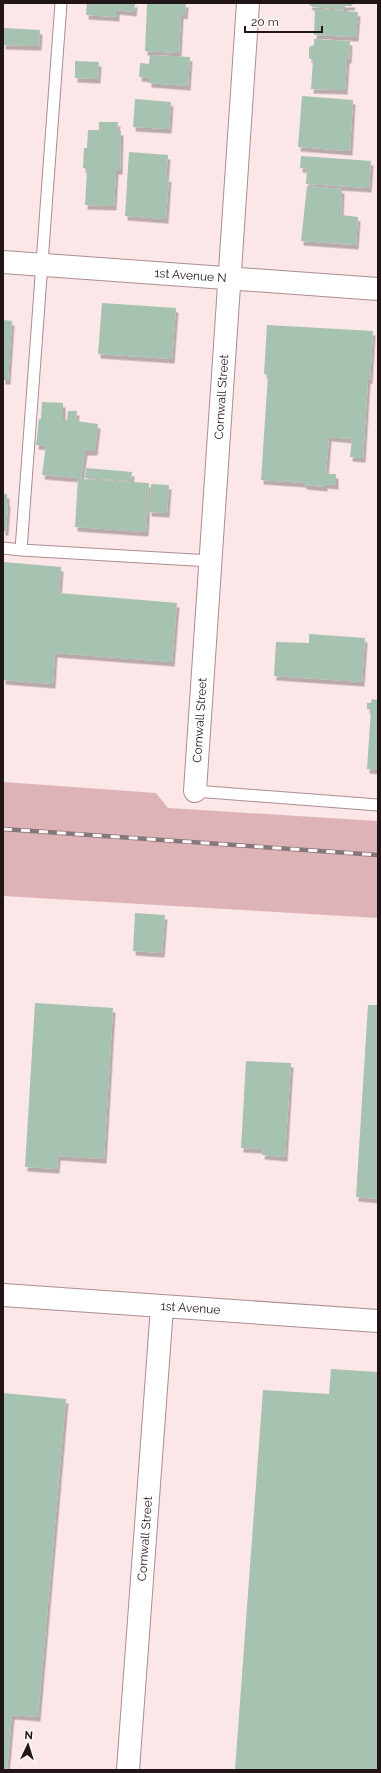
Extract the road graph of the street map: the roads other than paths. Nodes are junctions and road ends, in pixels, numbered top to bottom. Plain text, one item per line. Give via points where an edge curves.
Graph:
1 (61, 3) edge
2 (248, 3) edge
3 (3, 262) edge
4 (43, 265) junction
5 (231, 278) junction
6 (378, 289) edge
7 (3, 548) edge
8 (21, 550) junction
9 (211, 561) junction
10 (195, 791) joint
11 (378, 805) edge
12 (3, 1295) edge
13 (162, 1307) junction
14 (378, 1320) edge
15 (128, 1770) edge

1 - 4 lane
2 - 5 street, Cornwall Street
3 - 4 street, 1st Avenue N
4 - 5 street, 1st Avenue N
4 - 8 lane
5 - 6 street, 1st Avenue N
5 - 9 street, Cornwall Street
7 - 8 lane
8 - 9 lane
9 - 10 street, Cornwall Street
10 - 11 lane
12 - 13 street, 1st Avenue
13 - 14 street, 1st Avenue
13 - 15 street, Cornwall Street

